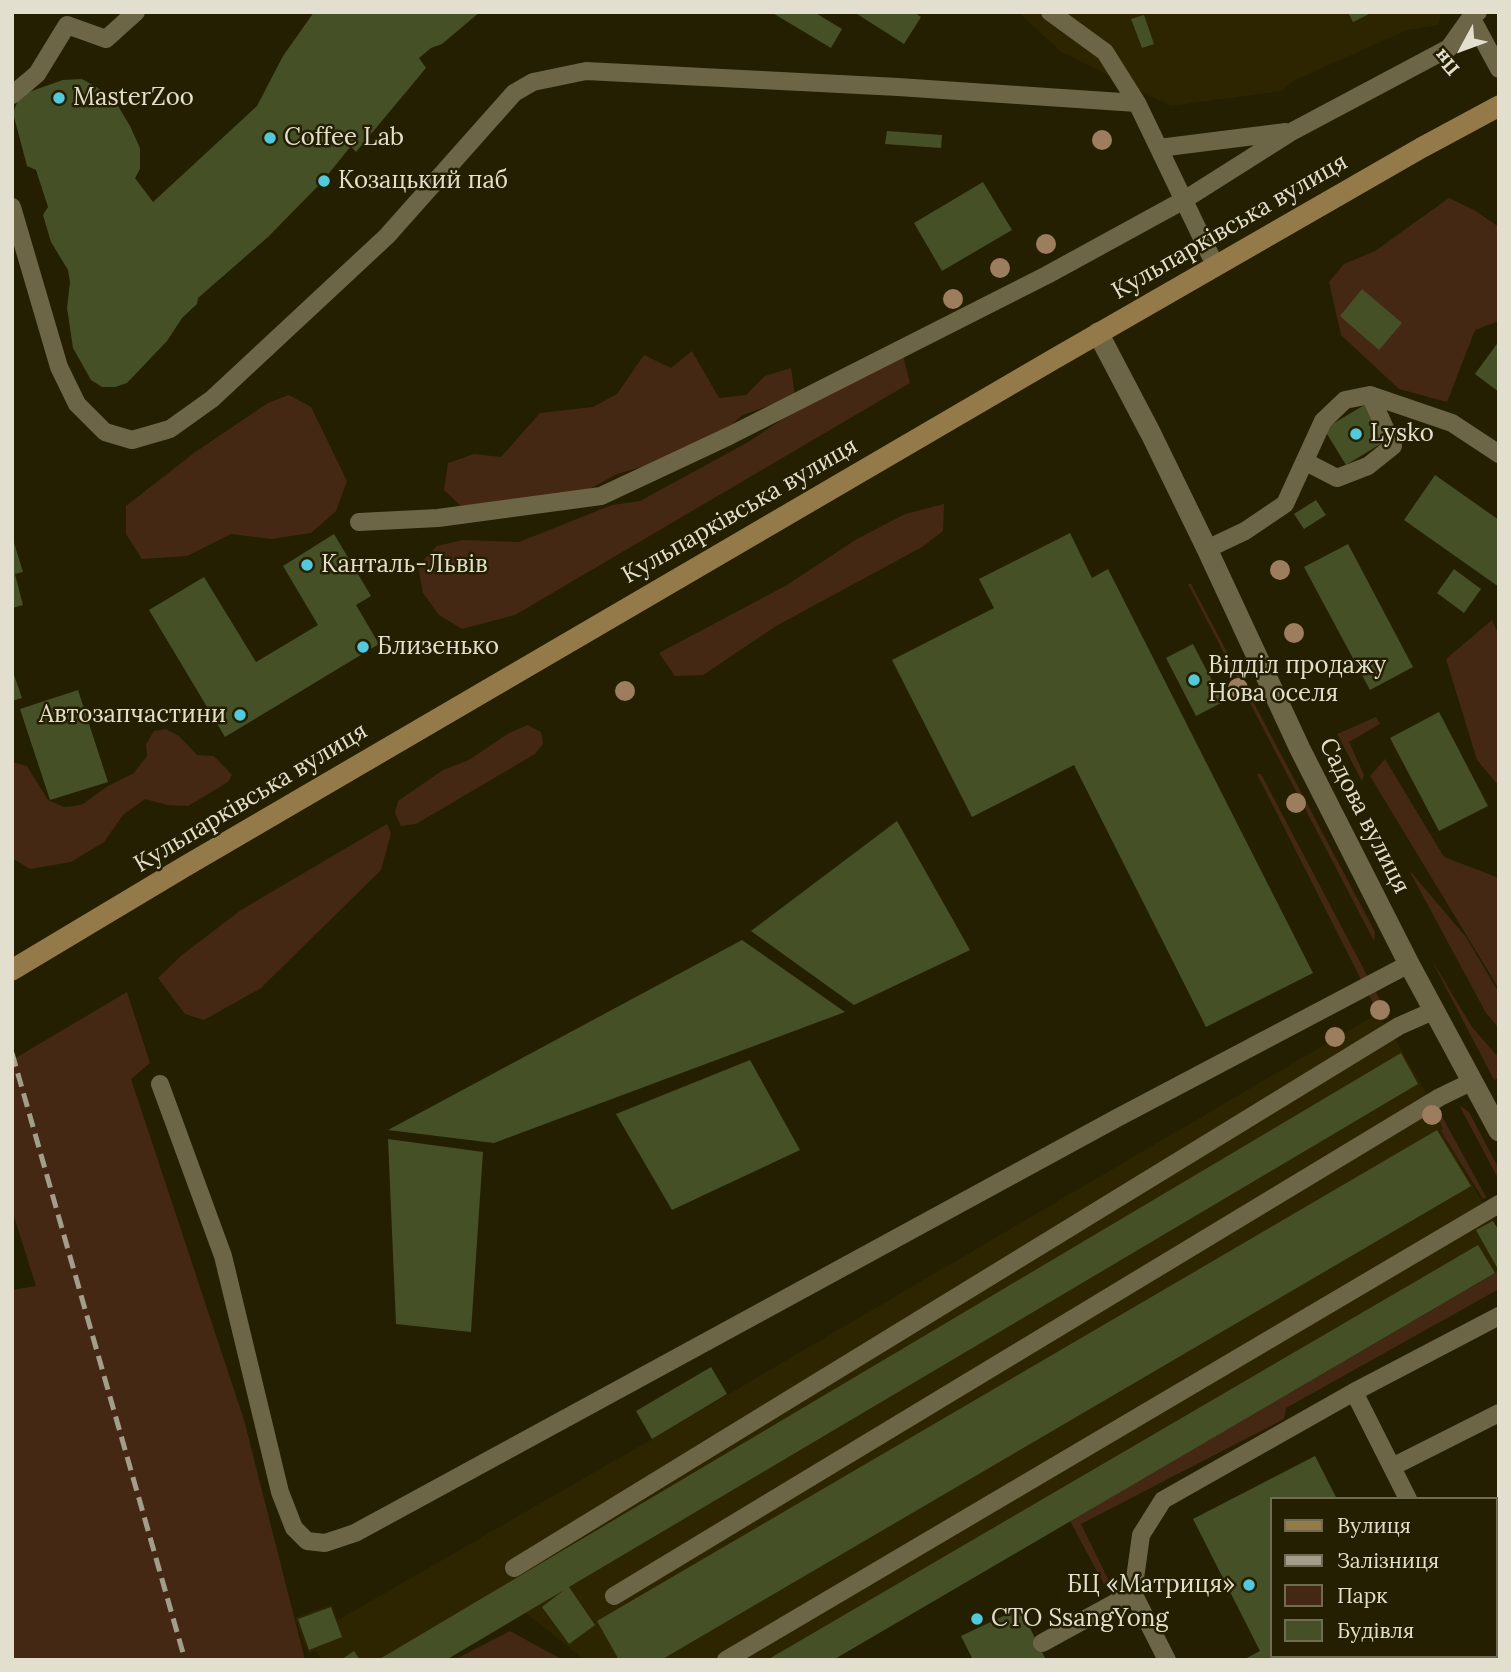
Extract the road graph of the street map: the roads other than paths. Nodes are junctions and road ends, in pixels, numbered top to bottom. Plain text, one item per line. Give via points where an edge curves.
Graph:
1 (136, 12) edge
2 (1050, 12) edge
3 (1474, 15) edge
4 (1499, 69) edge
5 (12, 95) edge
6 (1137, 103) junction
7 (1499, 106) edge
8 (1293, 131) junction
9 (1159, 148) junction
10 (1184, 200) junction
11 (12, 208) edge
12 (1215, 265) junction
13 (1098, 333) junction
14 (1370, 395) junction
15 (1499, 454) edge
16 (1306, 462) junction
17 (359, 522) dead end
18 (1207, 549) junction
19 (1409, 964) junction
20 (12, 970) edge
21 (1433, 1011) junction
22 (1473, 1081) junction
23 (160, 1084) dead end
24 (1499, 1131) edge
25 (1499, 1204) edge
26 (1499, 1316) edge
27 (1354, 1392) junction
28 (1499, 1413) edge
29 (1392, 1467) junction
30 (1407, 1497) edge
31 (514, 1568) dead end
32 (1133, 1593) junction
33 (614, 1596) dead end
34 (1042, 1643) dead end
35 (726, 1660) edge
36 (1167, 1660) edge

1 - 5 lane via 106,39 68,24 37,74
2 - 6 lane via 1105,52
3 - 4 lane
3 - 8 lane via 1449,48
6 - 9 lane
6 - 11 lane via 586,71 533,82 514,93 387,236 212,399 170,429 132,440 105,432 77,404 59,367
7 - 12 main road, Кульпарківська вулиця
8 - 9 lane
8 - 10 lane
9 - 10 lane
10 - 12 lane
10 - 17 lane via 1047,275 601,496 438,518
12 - 13 main road, Кульпарківська вулиця
13 - 18 street, Садова вулиця
13 - 20 main road, Кульпарківська вулиця
14 - 15 lane via 1452,423
14 - 16 lane via 1345,400 1323,421
14 - 16 lane via 1393,446 1368,466 1337,478
16 - 18 lane via 1285,504
18 - 19 street, Садова вулиця via 1300,749
19 - 21 street, Садова вулиця
19 - 23 lane via 390,1515 325,1543 307,1541 294,1528 280,1492 223,1256
21 - 22 street, Садова вулиця
21 - 31 lane via 1399,1026
22 - 24 street, Садова вулиця
22 - 33 lane
25 - 35 lane
26 - 27 lane
27 - 29 lane
27 - 32 lane via 1163,1500 1140,1535
28 - 29 lane
29 - 30 lane
32 - 34 lane
32 - 36 lane

